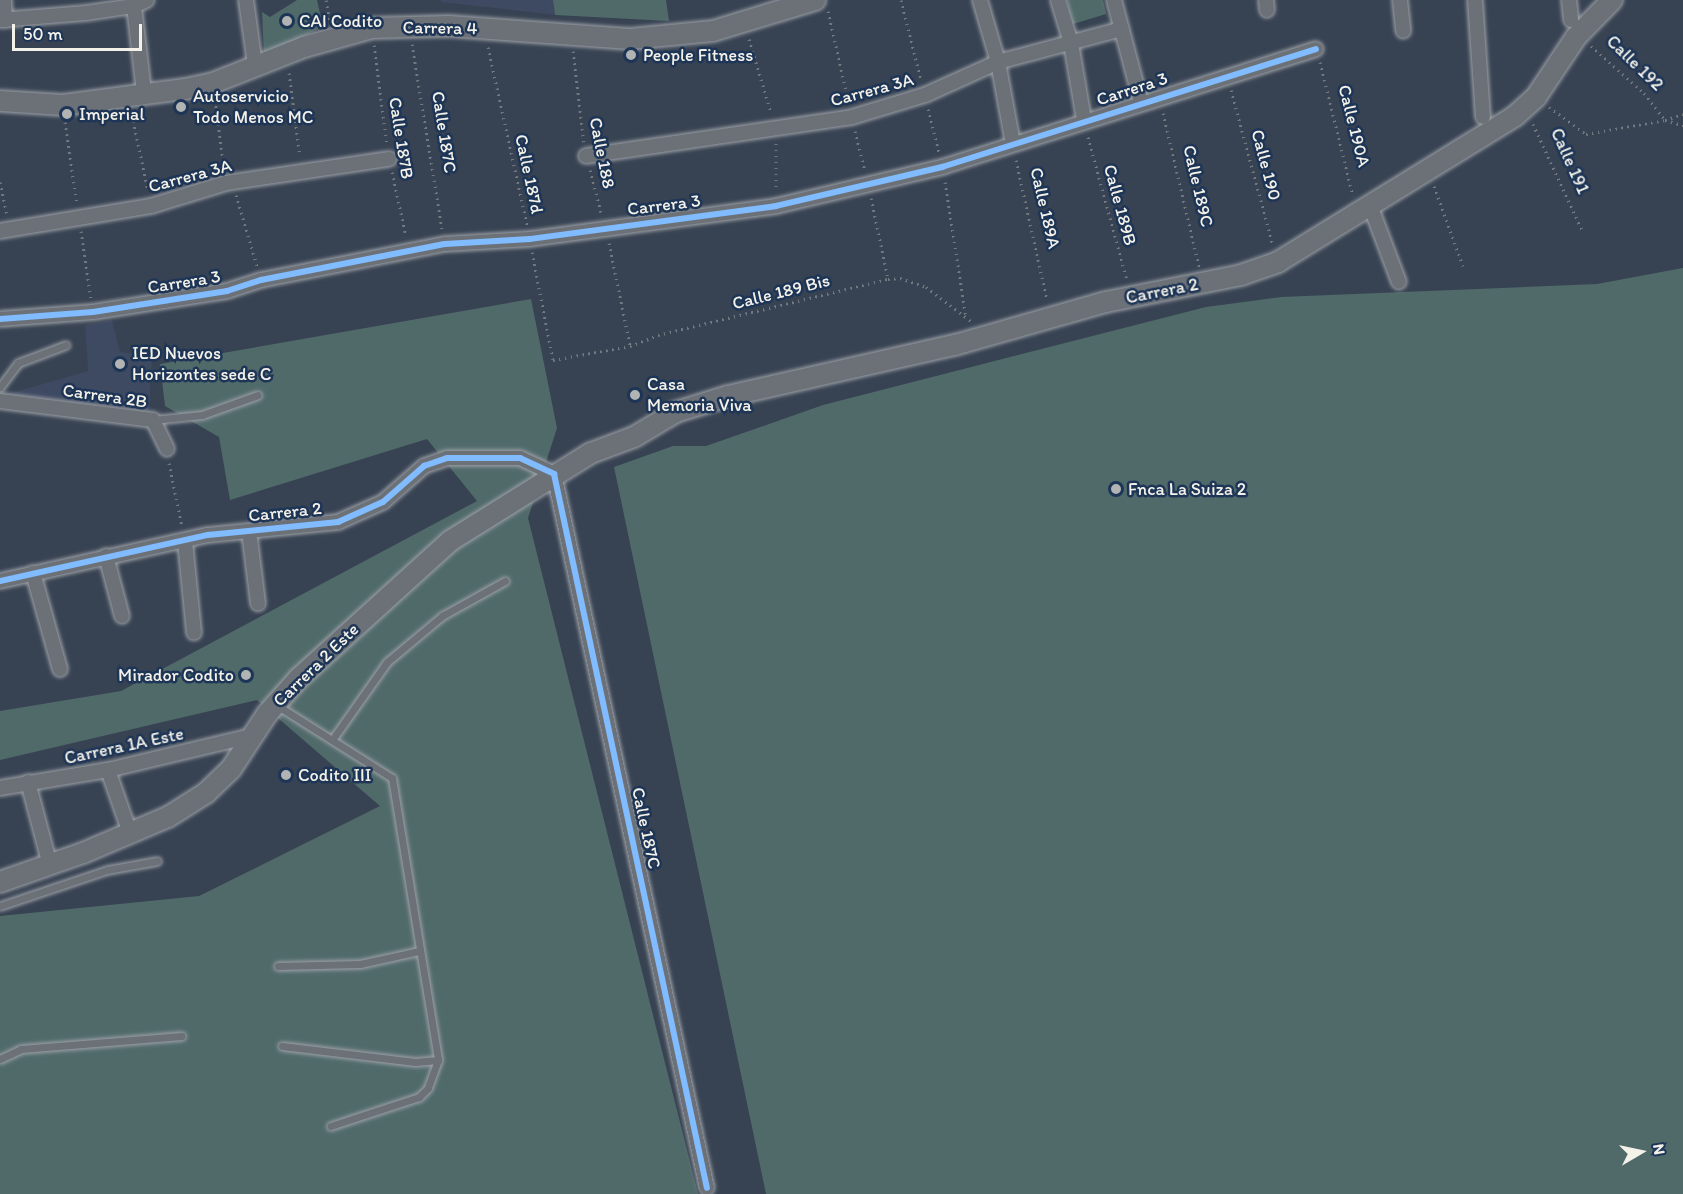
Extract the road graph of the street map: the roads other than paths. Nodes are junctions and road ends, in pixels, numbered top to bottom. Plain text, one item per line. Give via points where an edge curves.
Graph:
1 (4, 0) edge
2 (246, 0) edge
3 (814, 0) edge
4 (981, 0) edge
5 (1058, 0) edge
6 (1114, 0) edge
7 (1400, 0) edge
8 (1475, 0) edge
9 (1569, 0) edge
10 (1612, 0) edge
11 (140, 3) edge
12 (86, 6) edge
13 (3, 20) edge
14 (1122, 29) junction
15 (1574, 29) junction
16 (1403, 31) dead end
17 (1071, 43) junction
18 (1316, 49) road end
19 (998, 62) junction
20 (255, 65) junction
21 (136, 94) junction
22 (0, 101) edge
23 (1141, 102) junction
24 (1483, 117) dead end
25 (1084, 120) junction
26 (1012, 144) junction
27 (586, 156) road end
28 (389, 159) road end
29 (1364, 209) junction
30 (5, 230) edge
31 (1399, 282) dead end
32 (0, 319) edge
33 (66, 345) dead end
34 (0, 387) edge
35 (258, 395) dead end
36 (0, 401) edge
37 (153, 420) junction
38 (634, 437) joint
39 (167, 449) road end
40 (554, 474) junction
41 (249, 531) junction
42 (185, 541) junction
43 (106, 556) junction
44 (33, 573) junction
45 (0, 580) edge
46 (505, 581) dead end
47 (258, 603) dead end
48 (122, 616) dead end
49 (194, 633) dead end
50 (60, 669) dead end
51 (275, 704) junction
52 (255, 735) junction
53 (332, 740) junction
54 (108, 770) junction
55 (28, 782) junction
56 (0, 788) edge
57 (130, 833) junction
58 (157, 861) dead end
59 (50, 865) junction
60 (0, 882) edge
61 (0, 906) edge
62 (420, 951) junction
63 (278, 966) dead end
64 (181, 1036) dead end
65 (282, 1046) dead end
66 (0, 1059) edge
67 (438, 1060) junction
68 (331, 1126) dead end
69 (707, 1188) dead end

1 - 13 street
2 - 20 street
3 - 20 main road, Carrera 4 via 713,31 630,39 484,28 372,28
4 - 19 street
5 - 17 street
6 - 14 street
7 - 16 street
8 - 24 street
9 - 15 street
10 - 15 main road, Carrera 2
11 - 12 street
11 - 21 street
12 - 13 street
14 - 17 street, Carrera 3A
14 - 23 street
15 - 29 main road, Carrera 2 via 1530,101 1489,134
17 - 19 street, Carrera 3A
17 - 25 street
18 - 23 street, Carrera 3
19 - 26 street
19 - 27 street, Carrera 3A via 925,95 852,117
20 - 21 main road, Carrera 4 via 213,83
21 - 22 main road, Carrera 4 via 63,105
23 - 25 street, Carrera 3
25 - 26 street, Carrera 3
26 - 32 street, Carrera 3 via 942,167 776,206 530,239 445,244 261,280 227,291 93,312
28 - 30 street, Carrera 3A via 229,183 151,206
29 - 31 street
29 - 38 main road, Carrera 2 via 1278,262 1203,283 1131,296 955,345 728,396 676,412
33 - 34 lane via 18,363
35 - 37 lane via 202,415
36 - 37 street, Carrera 2B
37 - 39 street, Carrera 2B
38 - 40 main road, Carrera 2 Este via 591,453
40 - 41 street, Carrera 2 via 520,458 447,458 424,466 383,502 338,522
40 - 51 main road, Carrera 2 Este via 450,541
40 - 69 street, Calle 187C
41 - 42 street, Carrera 2
41 - 47 street
42 - 43 street, Carrera 2
42 - 49 street
43 - 44 street, Carrera 2
43 - 48 street
44 - 45 street, Carrera 2
44 - 50 street
46 - 53 lane via 442,616 387,662
51 - 52 main road, Carrera 2 Este
51 - 53 lane
52 - 54 street, Carrera 1A Este
52 - 57 main road, Carrera 2 Este via 231,769 207,793 168,817
53 - 62 lane via 392,778
54 - 55 street, Carrera 1A Este
54 - 57 street
55 - 56 street, Carrera 1A Este
55 - 59 street
57 - 59 main road, Carrera 2 Este
58 - 61 lane via 107,870
59 - 60 main road, Carrera 2 Este
62 - 63 lane via 360,964
62 - 67 lane
64 - 66 lane via 21,1049
65 - 67 lane via 415,1062
67 - 68 lane via 428,1088 419,1097

